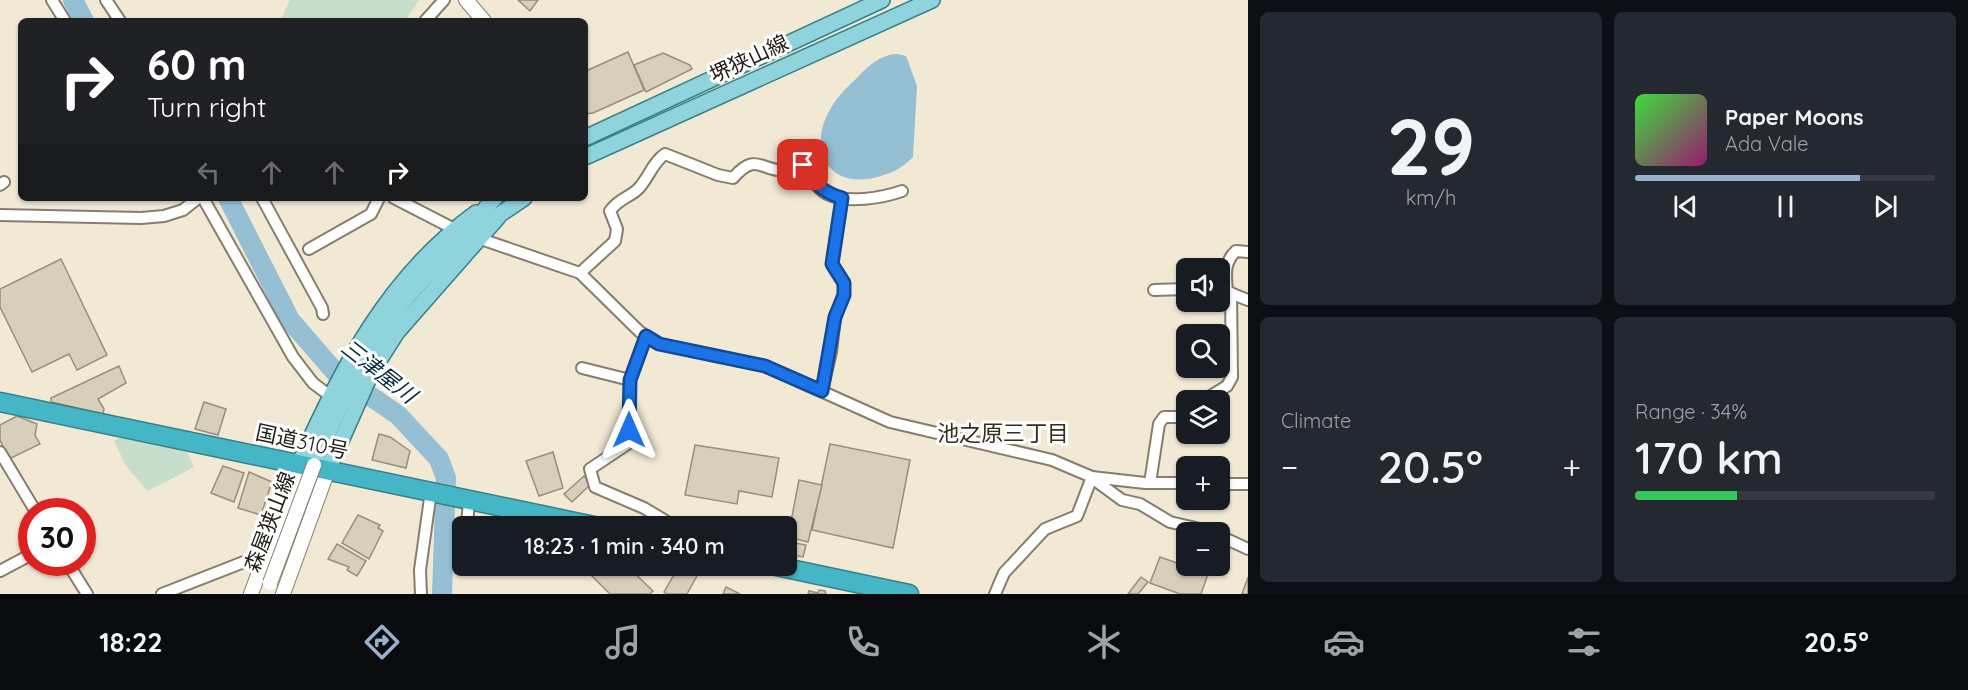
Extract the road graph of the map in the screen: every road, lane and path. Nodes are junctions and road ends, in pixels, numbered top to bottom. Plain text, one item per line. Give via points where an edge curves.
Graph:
1 (52, 0) edge
2 (106, 0) edge
3 (444, 0) edge
4 (466, 0) edge
5 (882, 0) edge
6 (932, 0) edge
7 (63, 18) edge
8 (118, 18) edge
9 (428, 18) edge
10 (481, 18) edge
11 (588, 137) edge
12 (588, 156) edge
13 (902, 191) dead end
14 (842, 198) junction
15 (194, 201) edge
16 (205, 201) edge
17 (264, 201) edge
18 (378, 201) edge
19 (400, 201) edge
20 (520, 201) edge
21 (490, 202) edge
22 (0, 215) edge
23 (467, 234) junction
24 (309, 249) dead end
25 (1248, 252) edge
26 (1229, 258) edge
27 (580, 273) junction
28 (1176, 289) edge
29 (1154, 290) dead end
30 (1230, 293) edge
31 (1248, 300) edge
32 (1227, 312) edge
33 (323, 314) dead end
34 (646, 336) junction
35 (582, 368) dead end
36 (630, 380) junction
37 (1220, 390) edge
38 (822, 391) junction
39 (331, 392) junction
40 (0, 402) edge
41 (1176, 417) edge
42 (0, 452) edge
43 (314, 466) junction
44 (1092, 477) junction
45 (1150, 483) junction
46 (1176, 483) edge
47 (1230, 484) edge
48 (1248, 484) edge
49 (433, 491) junction
50 (28, 498) edge
51 (469, 500) junction
52 (468, 516) edge
53 (546, 516) edge
54 (657, 516) edge
55 (1176, 523) edge
56 (1230, 541) edge
57 (1248, 549) edge
58 (18, 561) edge
59 (263, 561) junction
60 (797, 570) edge
61 (0, 571) edge
62 (76, 576) edge
63 (268, 589) edge
64 (87, 594) edge
65 (162, 594) edge
66 (251, 594) edge
67 (283, 594) edge
68 (421, 594) edge
69 (909, 594) edge
70 (995, 594) edge

1 - 7 street
2 - 8 street
3 - 9 street
4 - 10 main road
5 - 11 main road, 堺狭山線
6 - 12 main road, 堺狭山線
13 - 14 street via 888,196
14 - 27 street via 826,194 803,165 786,171 751,163 733,178 665,154 656,160 638,190 618,200 610,211 617,229 615,241
14 - 38 street via 832,264 844,283 844,295 835,317
15 - 22 street via 165,216 141,218
16 - 39 street via 293,357 314,383
17 - 33 street
18 - 24 street via 371,214
19 - 23 street
20 - 23 main road
21 - 23 main road
23 - 27 street
23 - 39 main road via 409,274 381,309
23 - 43 main road via 430,292 397,333 355,406
23 - 43 main road via 393,315 365,357
25 - 26 street via 1236,251
27 - 34 street
28 - 29 street
30 - 31 street
32 - 37 street via 1232,376
34 - 36 street
34 - 38 street via 659,344 765,366
35 - 36 street
36 - 54 street via 629,442 590,469 595,487
38 - 44 street via 890,422 1052,460
39 - 43 main road
40 - 43 highway, 国道310号
41 - 45 street via 1164,417 1160,424
42 - 50 street
43 - 49 highway, 国道310号
43 - 59 main road
43 - 63 main road, 森屋狭山線, bridge
43 - 67 main road
44 - 45 street
44 - 55 street via 1122,500 1140,504
44 - 70 street via 1077,516 1045,529 1004,573
45 - 46 street
47 - 48 street
49 - 51 highway, 国道310号
49 - 68 street via 420,570
51 - 52 street
51 - 53 highway, 国道310号
56 - 57 street
58 - 61 street
59 - 65 street via 254,558
59 - 66 main road
60 - 69 highway
62 - 64 street

